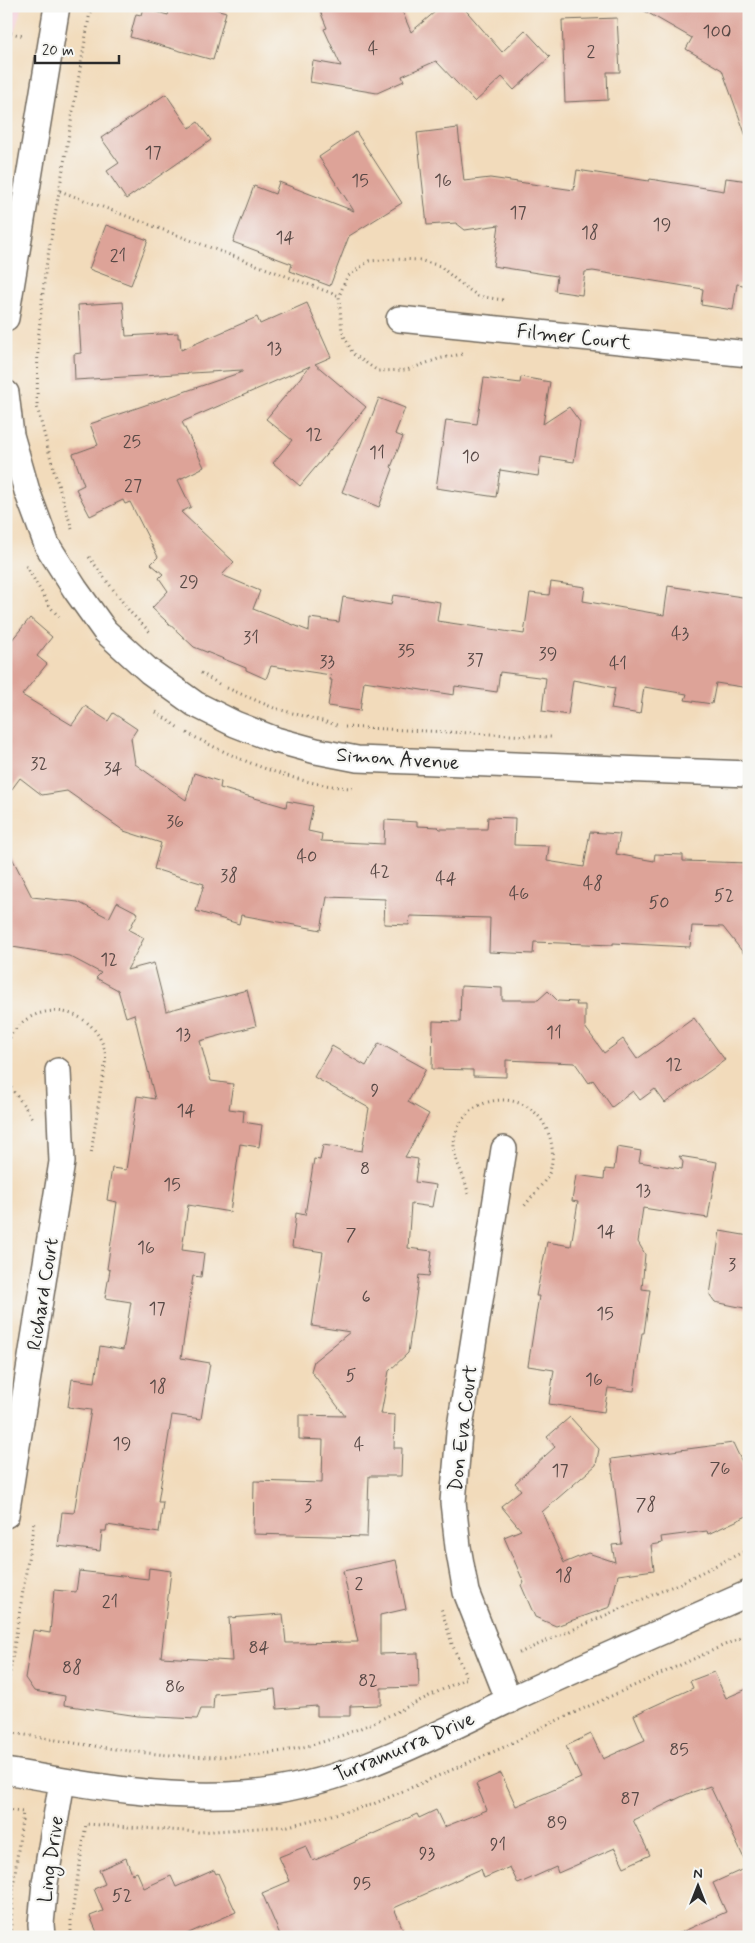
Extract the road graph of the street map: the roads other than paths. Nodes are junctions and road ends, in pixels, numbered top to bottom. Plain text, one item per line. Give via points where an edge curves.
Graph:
1 (57, 6) edge
2 (6, 318) edge
3 (399, 319) dead end
4 (749, 354) edge
5 (6, 393) edge
6 (749, 774) edge
7 (58, 1071) dead end
8 (504, 1149) dead end
9 (6, 1515) edge
10 (749, 1593) edge
11 (509, 1701) junction
12 (6, 1771) edge
13 (62, 1781) junction
14 (42, 1937) edge

1 - 2 street
3 - 4 street, Filmer Court
5 - 6 street, Simon Avenue via 11,435 47,545 106,631 149,671 195,704 276,740 357,759
7 - 9 street, Richard Court via 62,1162
8 - 11 street, Don Eva Court via 459,1434 453,1502 466,1592
10 - 11 street, Turramurra Drive
11 - 13 street, Turramurra Drive via 391,1756 345,1774 298,1787 246,1794 193,1796
12 - 13 street, Turramurra Drive
13 - 14 street, Ling Drive via 45,1883

